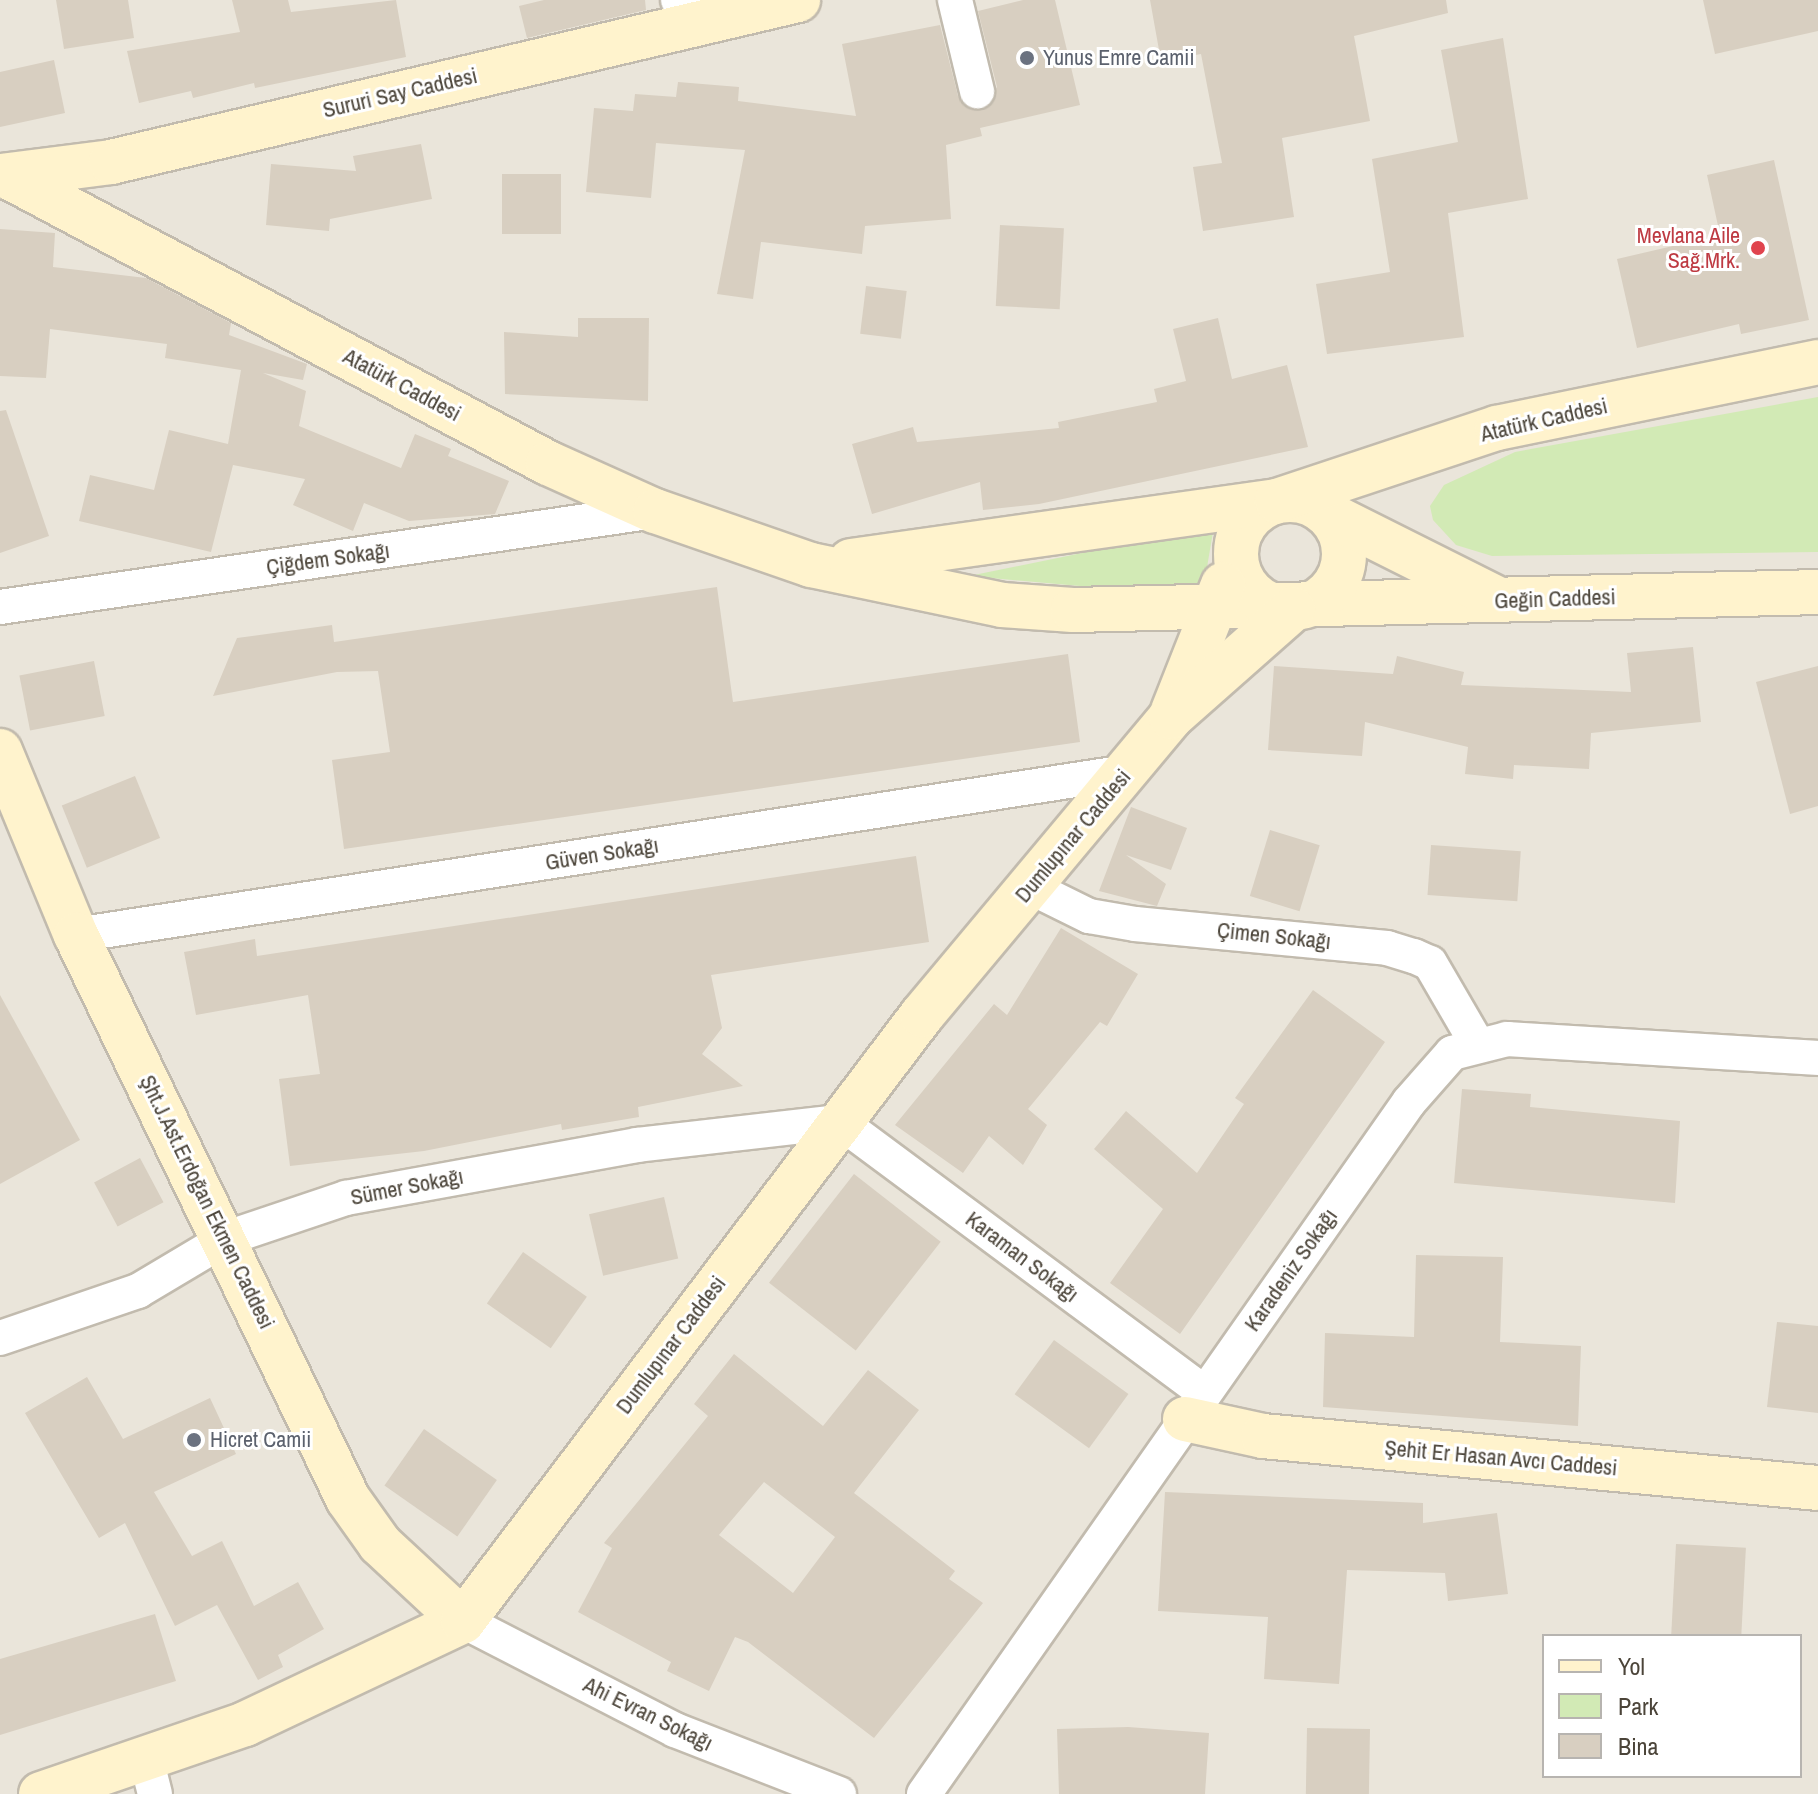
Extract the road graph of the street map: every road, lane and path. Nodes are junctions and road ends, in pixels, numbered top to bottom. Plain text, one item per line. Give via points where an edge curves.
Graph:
1 (798, 0) edge
2 (955, 0) edge
3 (691, 10) edge
4 (977, 91) dead end
5 (4, 176) edge
6 (1818, 362) edge
7 (1277, 501) junction
8 (655, 511) junction
9 (1328, 514) junction
10 (1236, 552) junction
11 (811, 565) junction
12 (1818, 592) edge
13 (1501, 601) junction
14 (0, 607) edge
15 (1213, 609) junction
16 (1293, 609) junction
17 (1171, 717) junction
18 (0, 751) edge
19 (1127, 772) junction
20 (1030, 887) junction
21 (76, 935) junction
22 (1476, 1042) junction
23 (1818, 1058) edge
24 (840, 1122) junction
25 (227, 1238) junction
26 (0, 1338) edge
27 (1195, 1406) junction
28 (1818, 1488) edge
29 (463, 1621) junction
30 (151, 1776) edge
31 (41, 1794) edge
32 (839, 1794) edge
33 (924, 1794) edge

1 - 3 street, Sururi Say Caddesi
2 - 4 street
3 - 5 street, Sururi Say Caddesi via 111,162
5 - 8 street, Atatürk Caddesi via 548,463
6 - 7 street, Atatürk Caddesi via 1497,428
7 - 9 street, Atatürk Caddesi via 1312,504
7 - 10 street, Atatürk Caddesi via 1249,520
7 - 11 street, Atatürk Caddesi via 951,551
8 - 11 street, Atatürk Caddesi
8 - 14 street, Çiğdem Sokağı
9 - 13 street
9 - 16 street, Atatürk Caddesi via 1344,546 1344,564 1325,595
10 - 15 street, Dumlupınar Caddesi
10 - 16 street via 1246,584 1258,597
11 - 15 street, Atatürk Caddesi via 1002,605
12 - 13 street, Geğin Caddesi
13 - 16 street, Geğin Caddesi
15 - 16 street, Atatürk Caddesi
15 - 17 street, Dumlupınar Caddesi
16 - 17 street, Dumlupınar Caddesi
17 - 19 street, Dumlupınar Caddesi
18 - 21 street, Şht.J.Ast.Erdoğan Ekmen Caddesi
19 - 20 street, Dumlupınar Caddesi
19 - 21 street, Güven Sokağı
20 - 22 street, Çimen Sokağı via 1089,916 1387,948 1414,956 1430,963
20 - 24 street, Dumlupınar Caddesi
21 - 25 street, Şht.J.Ast.Erdoğan Ekmen Caddesi
22 - 23 street via 1544,1040
22 - 27 street, Karadeniz Sokağı via 1452,1053 1409,1102
24 - 25 street, Sümer Sokağı via 566,1156 346,1198
24 - 27 street, Karaman Sokağı
24 - 29 street, Dumlupınar Caddesi
25 - 26 street, Sümer Sokağı via 138,1291
25 - 29 street, Şht.J.Ast.Erdoğan Ekmen Caddesi via 348,1499 380,1544
27 - 28 street, Şehit Er Hasan Avcı Caddesi via 1263,1436
27 - 33 street, Karadeniz Sokağı
29 - 30 street, Dumlupınar Caddesi via 245,1724
29 - 32 street, Ahi Evran Sokağı via 675,1730
30 - 31 street, Dumlupınar Caddesi

